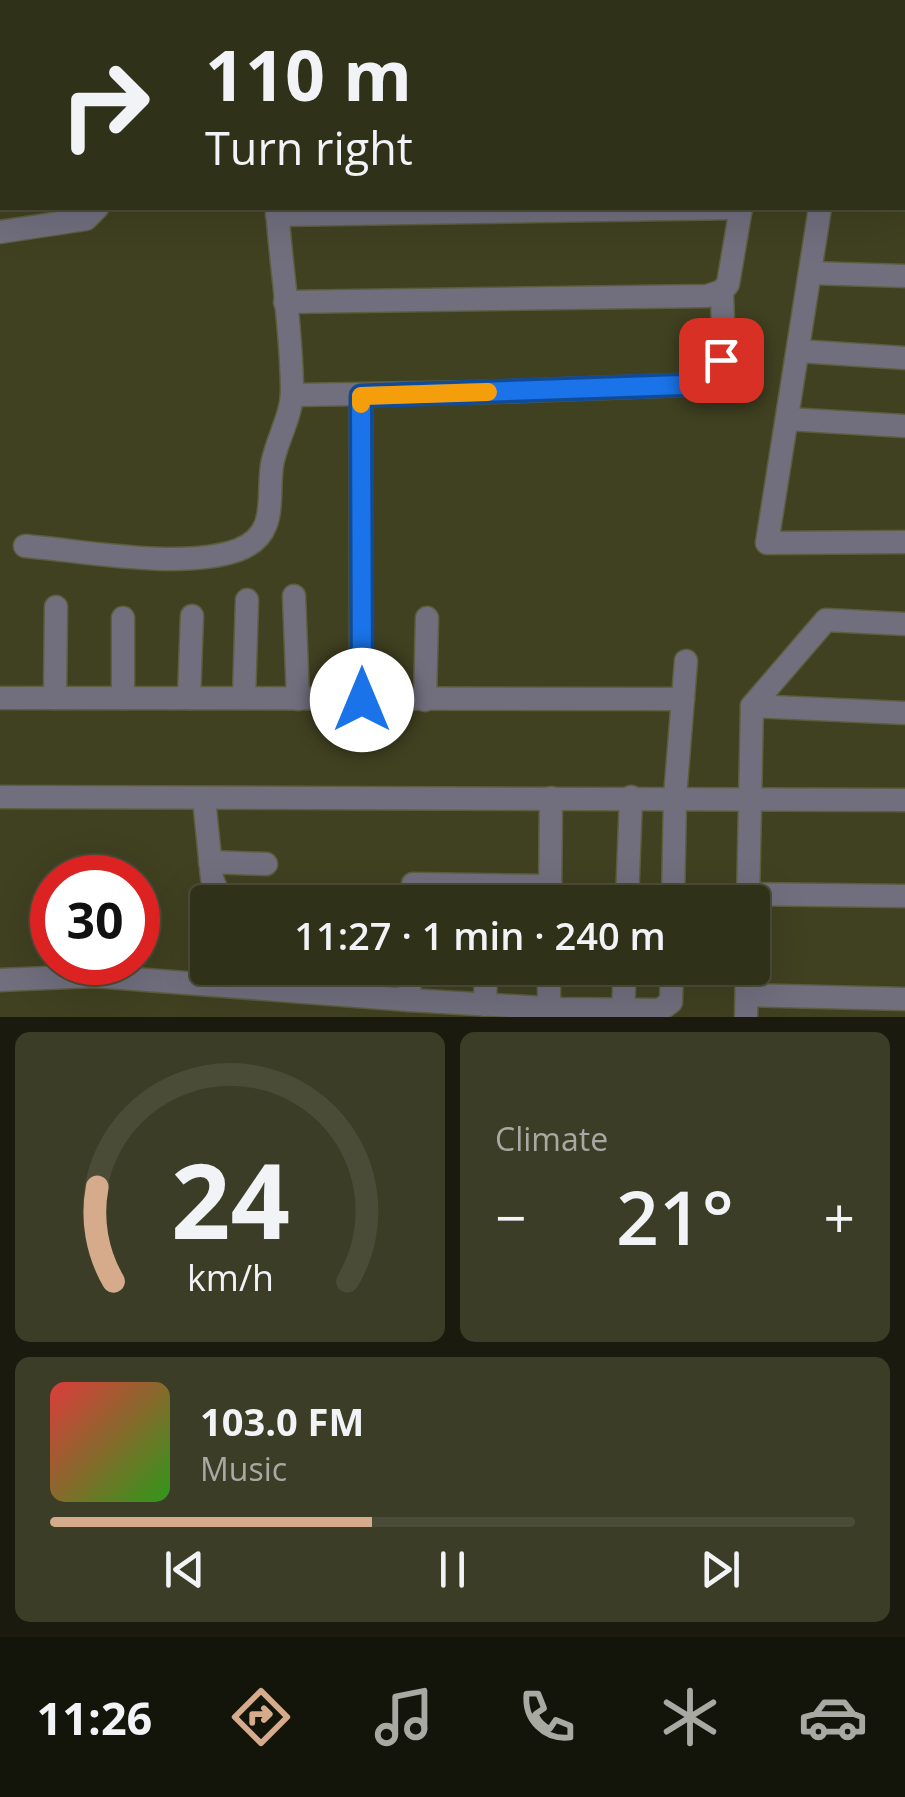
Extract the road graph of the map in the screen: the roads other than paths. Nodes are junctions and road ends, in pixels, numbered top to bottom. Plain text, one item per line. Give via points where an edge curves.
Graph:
1 (95, 210) edge
2 (431, 210) edge
3 (740, 210) edge
4 (820, 210) edge
5 (277, 211) edge
6 (0, 232) edge
7 (810, 273) junction
8 (905, 276) edge
9 (722, 291) junction
10 (285, 302) junction
11 (798, 351) junction
12 (905, 358) edge
13 (292, 395) junction
14 (361, 396) junction
15 (787, 419) junction
16 (905, 426) edge
17 (905, 542) edge
18 (24, 546) dead end
19 (294, 596) dead end
20 (247, 600) dead end
21 (56, 607) dead end
22 (192, 616) dead end
23 (122, 618) dead end
24 (426, 618) dead end
25 (905, 624) edge
26 (686, 660) dead end
27 (0, 698) edge
28 (55, 698) junction
29 (123, 698) junction
30 (190, 698) junction
31 (244, 698) junction
32 (298, 699) junction
33 (683, 699) junction
34 (362, 700) junction
35 (425, 700) junction
36 (752, 706) junction
37 (905, 713) edge
38 (0, 797) edge
39 (675, 797) junction
40 (551, 798) junction
41 (631, 798) junction
42 (750, 798) junction
43 (204, 799) junction
44 (905, 800) edge
45 (210, 862) junction
46 (266, 864) dead end
47 (216, 885) edge
48 (550, 885) edge
49 (628, 885) edge
50 (673, 885) edge
51 (748, 885) edge
52 (905, 896) edge
53 (770, 898) edge
54 (0, 980) edge
55 (273, 985) edge
56 (409, 985) edge
57 (486, 985) edge
58 (549, 985) edge
59 (624, 985) edge
60 (671, 985) edge
61 (277, 990) junction
62 (905, 999) edge
63 (408, 1000) junction
64 (485, 1005) junction
65 (746, 1006) edge
66 (549, 1009) junction
67 (446, 1010) edge
68 (623, 1010) junction

1 - 6 street via 86,219
2 - 5 street
3 - 9 street
4 - 7 street
5 - 10 street
7 - 8 street
7 - 11 street
9 - 10 street
9 - 14 street via 721,360 707,379
10 - 13 street
11 - 12 street
11 - 15 street
13 - 14 street
13 - 18 street via 272,466 272,510 249,545 214,557 170,558
14 - 34 street
15 - 16 street
15 - 17 street via 768,543
19 - 32 street
20 - 31 street
21 - 28 street
22 - 30 street
23 - 29 street
24 - 35 street
25 - 36 street via 826,620
26 - 33 street
27 - 28 street
28 - 29 street
29 - 30 street
30 - 31 street
31 - 32 street
32 - 34 street
33 - 35 street
33 - 39 street
34 - 35 street
36 - 37 street
36 - 42 street
38 - 43 street
39 - 41 street
39 - 42 street
39 - 50 street
40 - 41 street
40 - 43 street
40 - 48 street
41 - 49 street
42 - 44 street
42 - 51 street
43 - 45 street
45 - 46 street
45 - 47 street
52 - 53 street
54 - 61 street via 94,976
55 - 61 street
56 - 63 street
57 - 64 street
58 - 66 street
59 - 68 street
60 - 68 street via 669,1006
61 - 63 street
62 - 65 street
63 - 67 street
64 - 66 street
64 - 67 street
66 - 68 street

